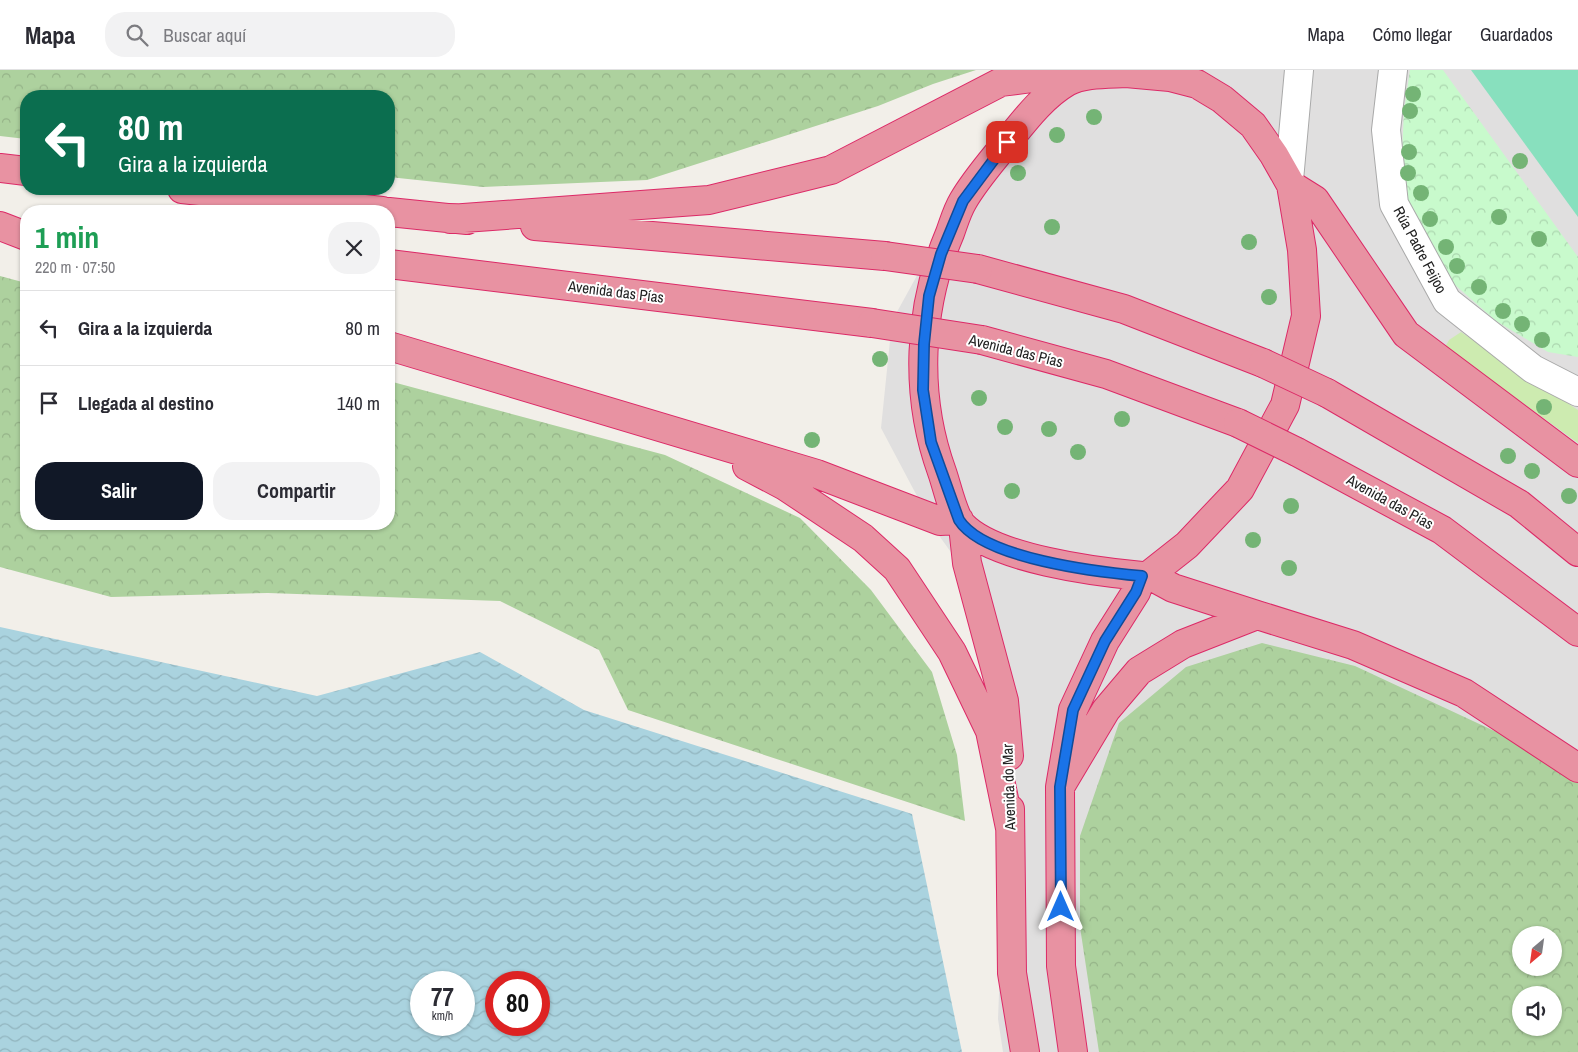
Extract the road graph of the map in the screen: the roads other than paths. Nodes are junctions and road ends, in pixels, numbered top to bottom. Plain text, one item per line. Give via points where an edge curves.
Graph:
1 (1298, 70) edge
2 (1393, 70) edge
3 (1071, 78) edge
4 (0, 168) edge
5 (20, 170) edge
6 (1290, 182) junction
7 (237, 195) edge
8 (327, 205) edge
9 (395, 213) edge
10 (0, 217) edge
11 (20, 219) edge
12 (450, 219) junction
13 (0, 226) edge
14 (20, 234) edge
15 (395, 265) edge
16 (395, 348) edge
17 (1533, 369) junction
18 (1578, 374) edge
19 (1578, 392) edge
20 (686, 433) junction
21 (1578, 463) edge
22 (961, 523) junction
23 (1578, 552) edge
24 (1145, 576) junction
25 (1257, 615) junction
26 (1578, 632) edge
27 (1578, 768) edge
28 (1060, 787) junction
29 (1010, 828) junction
30 (1025, 1052) edge
31 (1073, 1052) edge

1 - 6 street
2 - 17 street, Rúa Padre Feijoo via 1386,130 1394,204 1447,301
3 - 6 highway via 1126,72 1197,84 1222,99 1252,125
3 - 12 highway via 1047,76 1001,82 831,170 709,200
3 - 22 highway, Avenida do Mar via 1041,102 963,201 941,254 929,296 923,390 931,442
4 - 5 highway
6 - 21 highway via 1315,200 1406,334
6 - 24 highway via 1302,250 1306,316 1285,405 1240,489 1187,545
7 - 8 highway
9 - 12 highway
10 - 11 highway
12 - 23 highway, bridge via 885,256 978,269 1124,309 1263,363 1327,393 1519,504
13 - 14 highway
15 - 26 highway, Avenida das Pías, bridge via 872,323 982,340 1106,374 1238,423 1442,530
16 - 20 highway
17 - 18 street
17 - 19 street, Rúa Padre Feijoo
20 - 22 highway via 817,474 940,521
20 - 29 highway via 786,486 863,538 897,569 952,652 990,730
22 - 24 highway via 987,541 1053,564
22 - 29 highway, Avenida do Mar via 967,563 1004,701 1010,773
24 - 25 highway
24 - 28 highway via 1105,641 1073,710
25 - 27 highway via 1353,645 1464,692
25 - 28 highway via 1183,644 1139,671 1106,710
28 - 31 highway via 1061,966
29 - 30 highway, Avenida do Mar via 1012,973

